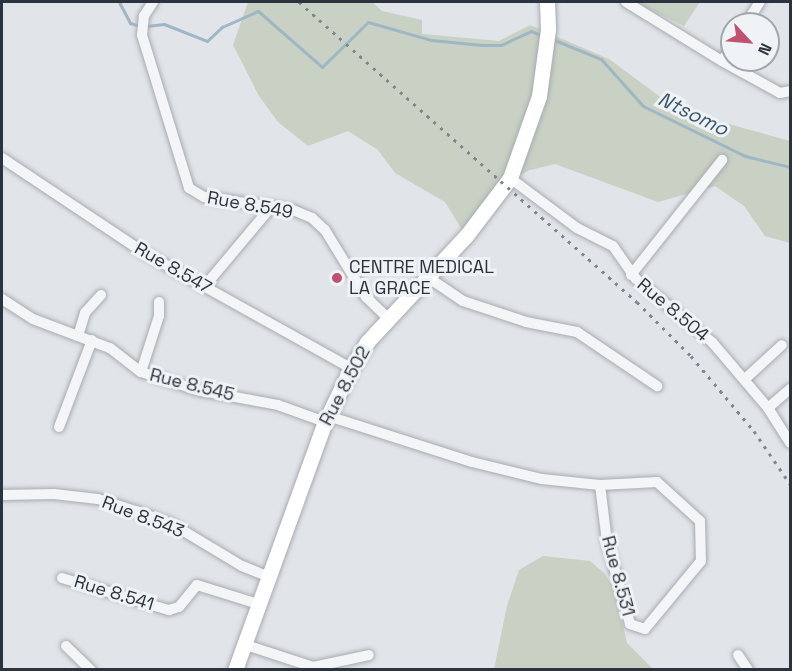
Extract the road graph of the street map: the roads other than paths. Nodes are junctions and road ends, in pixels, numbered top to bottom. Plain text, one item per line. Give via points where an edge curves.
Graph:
1 (153, 2) edge
2 (547, 2) edge
3 (626, 2) edge
4 (720, 60) edge
5 (742, 72) edge
6 (790, 91) edge
7 (2, 158) edge
8 (722, 160) dead end
9 (510, 178) junction
10 (272, 206) junction
11 (631, 275) junction
12 (429, 278) junction
13 (204, 287) junction
14 (100, 295) dead end
15 (2, 300) edge
16 (159, 302) dead end
17 (388, 318) junction
18 (78, 336) junction
19 (92, 340) junction
20 (782, 345) dead end
21 (351, 368) junction
22 (141, 372) junction
23 (745, 379) junction
24 (657, 386) dead end
25 (790, 389) edge
26 (768, 408) junction
27 (327, 419) junction
28 (59, 428) dead end
29 (790, 440) edge
30 (600, 485) junction
31 (5, 495) edge
32 (267, 576) junction
33 (62, 578) dead end
34 (258, 604) junction
35 (243, 644) junction
36 (66, 646) dead end
37 (738, 655) dead end
38 (369, 656) dead end
39 (91, 669) edge
40 (236, 669) edge
41 (748, 669) edge

1 - 10 street, Rue 8.549 via 144,16 142,35 189,188 204,197
2 - 9 main road, Rue 8.502 via 548,29 538,96
3 - 4 street
5 - 6 street via 780,93
7 - 13 street, Rue 8.547 via 75,210
8 - 11 street
9 - 11 street, Rue 8.504 via 577,228 613,246
9 - 12 main road, Rue 8.502
10 - 13 street
10 - 17 street, Rue 8.549 via 312,218 325,230 353,280
11 - 23 street, Rue 8.504 via 712,342
12 - 17 main road, Rue 8.502
12 - 24 street via 463,301 525,322 577,332
13 - 21 street, Rue 8.547
14 - 18 street via 85,313
15 - 18 street, Rue 8.545 via 33,319
16 - 22 street via 159,316
17 - 21 main road, Rue 8.502
18 - 19 street, Rue 8.545
19 - 22 street, Rue 8.545 via 110,348
19 - 28 street
20 - 23 street
21 - 27 main road, Rue 8.502
22 - 27 street, Rue 8.545 via 197,390
23 - 26 street, Rue 8.504
25 - 26 street
26 - 29 street, Rue 8.504
27 - 30 street, Rue 8.531 via 542,479
27 - 32 main road, Rue 8.502
30 - 30 street, Rue 8.531 via 607,542 630,624 645,629 701,561 700,520 657,482
31 - 32 street, Rue 8.543 via 65,495 136,511 172,524 242,566
32 - 34 main road, Rue 8.502
33 - 34 street, Rue 8.541 via 169,610 182,604 190,588 196,585
34 - 35 main road, Rue 8.502
35 - 38 street via 313,667
35 - 40 main road, Rue 8.502
36 - 39 street
37 - 41 street

